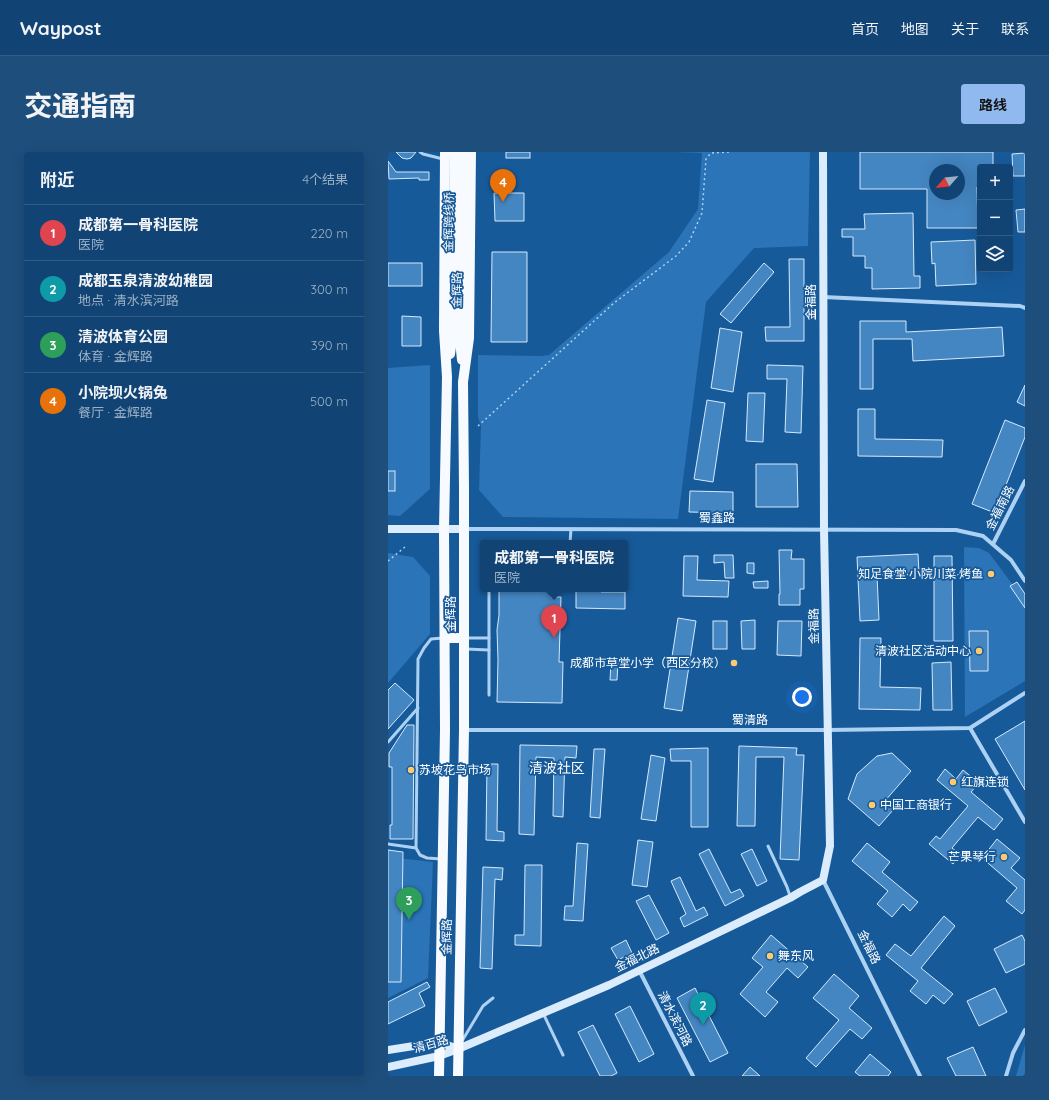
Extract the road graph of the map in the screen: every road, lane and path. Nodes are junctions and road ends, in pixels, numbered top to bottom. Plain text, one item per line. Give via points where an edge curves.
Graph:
1 (420, 152) edge
2 (455, 152) edge
3 (463, 152) edge
4 (471, 152) edge
5 (730, 152) edge
6 (823, 152) edge
7 (445, 156) edge
8 (823, 297) junction
9 (1025, 308) edge
10 (447, 377) junction
11 (463, 382) junction
12 (478, 426) dead end
13 (1025, 481) edge
14 (388, 528) edge
15 (444, 529) junction
16 (464, 529) junction
17 (571, 530) junction
18 (824, 530) junction
19 (570, 540) edge
20 (993, 544) junction
21 (406, 547) dead end
22 (388, 561) edge
23 (1025, 581) edge
24 (489, 592) edge
25 (445, 638) junction
26 (464, 638) junction
27 (489, 638) junction
28 (464, 649) junction
29 (489, 650) junction
30 (1025, 693) edge
31 (489, 695) dead end
32 (418, 708) junction
33 (970, 728) junction
34 (464, 730) junction
35 (828, 730) junction
36 (388, 742) edge
37 (1025, 822) edge
38 (388, 844) edge
39 (768, 846) dead end
40 (416, 848) junction
41 (442, 859) junction
42 (823, 880) junction
43 (790, 898) junction
44 (640, 970) junction
45 (493, 998) dead end
46 (543, 1013) junction
47 (1025, 1030) edge
48 (439, 1042) junction
49 (458, 1049) junction
50 (388, 1050) edge
51 (562, 1055) dead end
52 (438, 1056) junction
53 (388, 1067) edge
54 (439, 1076) edge
55 (458, 1076) edge
56 (693, 1076) edge
57 (920, 1076) edge
58 (1006, 1076) edge

1 - 7 lane
2 - 10 main road, 金辉跨线桥 via 453,332
3 - 11 main road, 金辉跨线桥 via 460,340
4 - 11 main road, 金辉路 via 469,338
5 - 12 path via 712,153 706,158 702,213 689,242 676,256 614,303
6 - 8 street, 金福路
7 - 10 main road, 金辉路 via 444,331
8 - 9 street
8 - 18 street, 金福路
10 - 15 main road, 金辉路
11 - 16 main road, 金辉路
13 - 20 street, 金福南路
14 - 15 street, 蜀鑫路
15 - 16 street, 蜀鑫路
15 - 25 main road, 金辉路
16 - 17 street, 蜀鑫路
16 - 26 main road, 金辉路
17 - 18 street, 蜀鑫路
17 - 19 lane
18 - 20 street, 蜀鑫路 via 956,530 984,536
18 - 35 street, 金福路
20 - 23 street, 蜀鑫路 via 1011,560
21 - 22 path
24 - 27 lane
25 - 26 main road
25 - 32 lane via 431,639 418,659
25 - 41 main road, 金辉路
26 - 27 lane
26 - 28 main road, 金辉路
27 - 29 lane
28 - 29 lane
28 - 34 main road, 金辉路
29 - 31 lane
30 - 33 street
32 - 36 lane
32 - 40 lane
33 - 35 street, 蜀清路
33 - 37 street
34 - 35 street, 蜀清路
34 - 49 main road, 金辉路
35 - 42 street, 金福路 via 830,846
38 - 40 lane
39 - 43 lane
40 - 41 lane via 420,855 427,858
41 - 48 main road, 金辉路
42 - 43 street, 金福北路
42 - 57 street, 金福路
43 - 44 street, 金福北路
44 - 46 street, 金福北路
44 - 56 street, 清水滨河路
45 - 49 lane via 483,1006
46 - 49 street, 金福北路
46 - 51 lane
47 - 58 street via 1013,1053
48 - 49 street, 清百路
48 - 50 street, 清百路
48 - 52 main road, 金辉路
49 - 52 street, 清百路
49 - 55 main road, 金辉路
52 - 53 street, 清百路
52 - 54 main road, 金辉路

